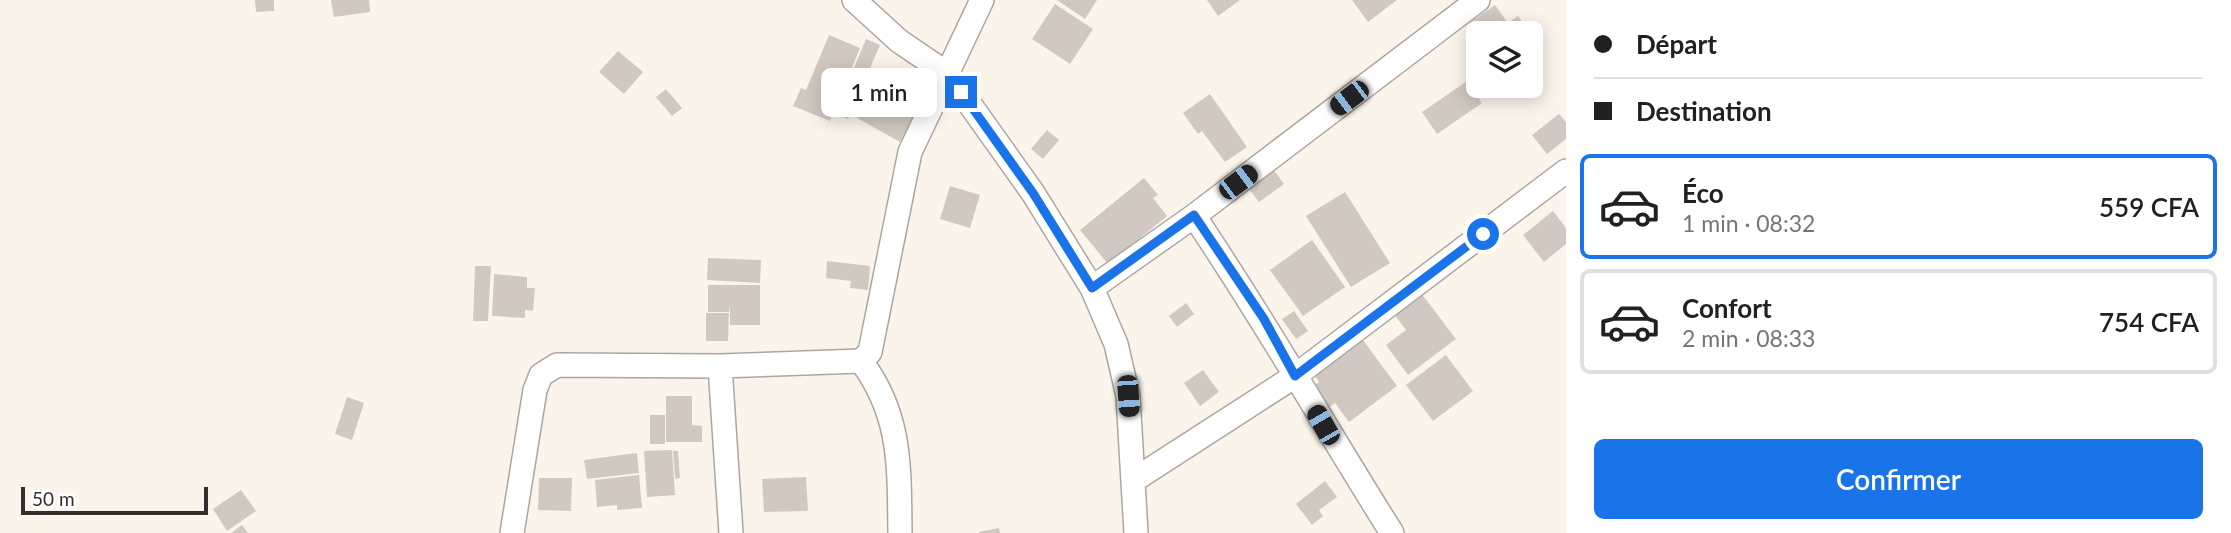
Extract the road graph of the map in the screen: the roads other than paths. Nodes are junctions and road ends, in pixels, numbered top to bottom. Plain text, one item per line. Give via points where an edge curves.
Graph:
1 (854, 0) edge
2 (982, 0) edge
3 (1478, 0) edge
4 (949, 75) junction
5 (1566, 171) edge
6 (1194, 215) junction
7 (1092, 288) junction
8 (861, 361) junction
9 (720, 366) junction
10 (1295, 376) junction
11 (1134, 480) junction
12 (512, 533) edge
13 (732, 533) edge
14 (900, 533) edge
15 (1136, 533) edge
16 (1392, 533) edge

1 - 4 street via 899,40
2 - 4 street
3 - 6 street
4 - 7 street via 1033,193
4 - 8 street via 910,152 870,352
5 - 10 street
6 - 7 street
6 - 10 street via 1264,319
7 - 11 street via 1116,344 1125,383
8 - 9 street
8 - 14 street via 878,384 895,425
9 - 12 street via 548,368 535,390
9 - 13 street
10 - 11 street
10 - 16 street
11 - 15 street

